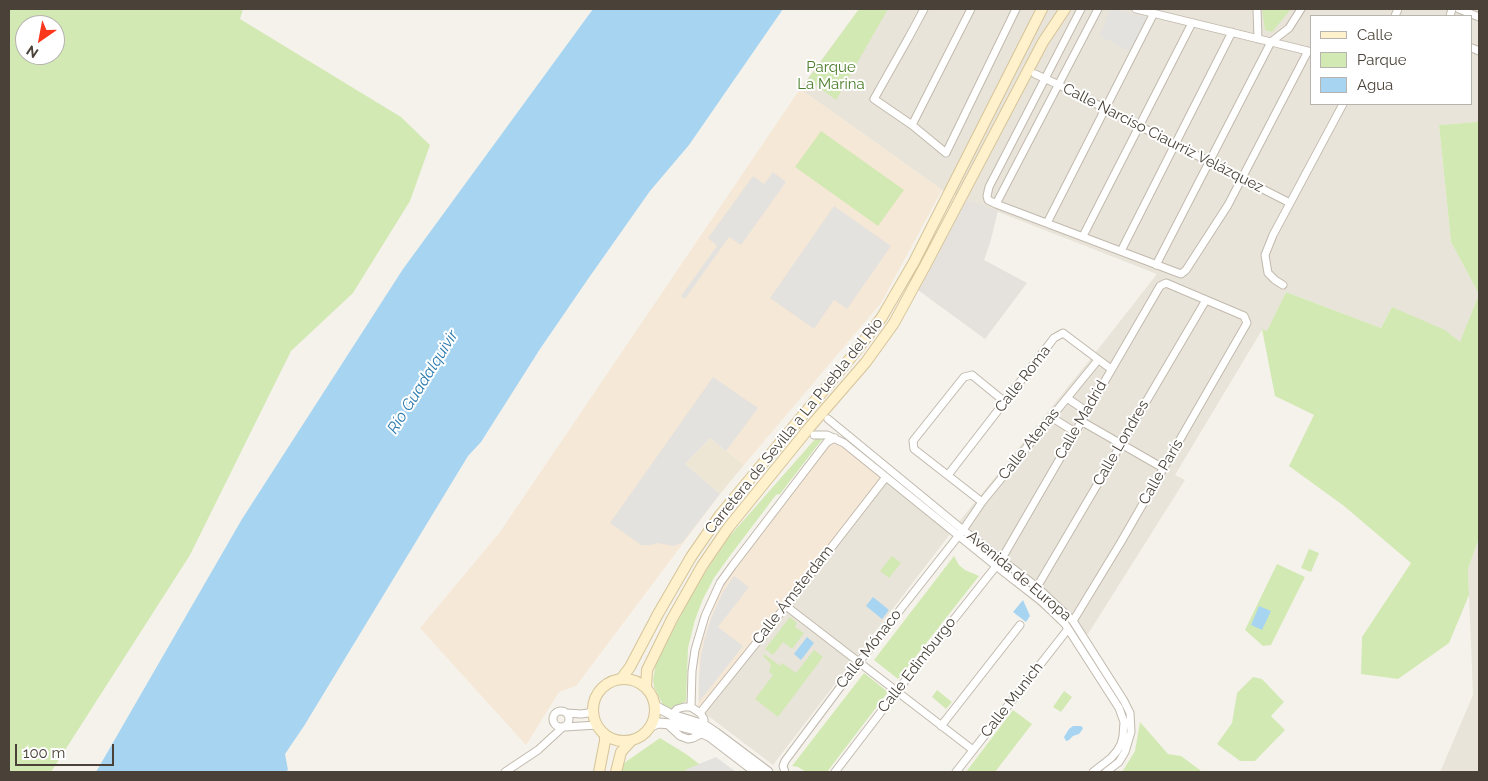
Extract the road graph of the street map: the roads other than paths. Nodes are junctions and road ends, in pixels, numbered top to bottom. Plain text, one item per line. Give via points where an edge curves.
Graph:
1 (924, 9) edge
2 (971, 9) edge
3 (1016, 9) edge
4 (1042, 9) edge
5 (1056, 9) edge
6 (1066, 9) edge
7 (1081, 9) edge
8 (1098, 9) edge
9 (1136, 9) edge
10 (1257, 9) edge
11 (1301, 9) edge
12 (1459, 9) edge
13 (1154, 13) junction
14 (1479, 17) edge
15 (1192, 23) junction
16 (1232, 32) junction
17 (1258, 39) junction
18 (1272, 42) junction
19 (1310, 51) edge
20 (1035, 74) dead end
21 (1045, 79) junction
22 (1059, 85) junction
23 (1342, 105) edge
24 (1106, 109) junction
25 (912, 125) junction
26 (1140, 127) junction
27 (1175, 144) junction
28 (1210, 162) junction
29 (1242, 179) junction
30 (1290, 203) junction
31 (996, 204) junction
32 (1047, 223) junction
33 (1083, 236) junction
34 (1121, 251) junction
35 (1156, 265) junction
36 (1283, 285) dead end
37 (1206, 300) junction
38 (912, 307) dead end
39 (882, 339) junction
40 (1098, 360) junction
41 (1111, 369) junction
42 (1067, 398) junction
43 (1005, 402) junction
44 (1086, 411) junction
45 (1051, 417) junction
46 (828, 420) dead end
47 (1081, 421) junction
48 (1074, 432) junction
49 (814, 435) dead end
50 (835, 438) junction
51 (1121, 444) junction
52 (1163, 468) junction
53 (948, 475) junction
54 (886, 477) junction
55 (982, 502) junction
56 (961, 533) junction
57 (1001, 560) junction
58 (996, 566) junction
59 (1037, 587) junction
60 (786, 606) junction
61 (1073, 621) junction
62 (1020, 625) dead end
63 (1068, 629) junction
64 (859, 662) junction
65 (621, 679) junction
66 (646, 688) junction
67 (896, 691) junction
68 (656, 706) junction
69 (691, 707) junction
70 (593, 710) junction
71 (567, 713) junction
72 (700, 713) junction
73 (672, 714) junction
74 (597, 725) junction
75 (652, 726) junction
76 (941, 726) junction
77 (564, 727) junction
78 (702, 729) junction
79 (605, 735) junction
80 (631, 741) junction
81 (973, 750) junction
82 (505, 772) edge
83 (599, 772) edge
84 (616, 772) edge
85 (756, 772) edge
86 (768, 772) edge
87 (784, 772) edge
88 (835, 772) edge
89 (956, 772) edge
90 (1093, 772) edge
91 (1106, 772) edge

1 - 25 street via 874,99
2 - 25 street
3 - 25 street via 946,153
4 - 65 main road, Carretera de Sevilla a La Puebla del Río via 914,262 882,317 720,515 691,557
5 - 6 main road
6 - 39 main road via 1042,42 925,266
7 - 21 street
8 - 22 street
9 - 13 street
10 - 17 street
11 - 18 street via 1289,28
12 - 14 street
13 - 15 street
13 - 24 street
15 - 16 street
15 - 26 street
16 - 17 street
16 - 27 street
17 - 18 street
18 - 19 street
18 - 28 street
19 - 29 street
20 - 21 street, Calle Narciso Ciaurriz Velázquez
21 - 22 street, Calle Narciso Ciaurriz Velázquez
21 - 31 street via 989,187 988,200
22 - 24 street, Calle Narciso Ciaurriz Velázquez
22 - 31 street
23 - 30 street
24 - 26 street, Calle Narciso Ciaurriz Velázquez
24 - 32 street
26 - 27 street, Calle Narciso Ciaurriz Velázquez
26 - 33 street
27 - 28 street, Calle Narciso Ciaurriz Velázquez
27 - 34 street
28 - 29 street, Calle Narciso Ciaurriz Velázquez
28 - 35 street
29 - 30 street, Calle Narciso Ciaurriz Velázquez
29 - 35 street via 1186,270 1181,274
30 - 36 street via 1265,255 1268,272
31 - 32 street
32 - 33 street
33 - 34 street
34 - 35 street
37 - 41 street, Calle Madrid via 1166,283 1160,286
37 - 51 street, Calle Londres
37 - 52 street, Calle París via 1244,316 1247,323
38 - 39 main road
39 - 66 main road via 733,521 702,566 647,670
40 - 41 street, Calle Roma
40 - 42 street, Calle Atenas
40 - 43 street, Calle Roma via 1064,332 1054,338
41 - 44 street, Calle Madrid
42 - 44 street
42 - 45 street, Calle Atenas
43 - 53 street, Calle Roma
43 - 53 street via 972,375 964,377 913,442 914,449
44 - 47 street, Calle Madrid
45 - 48 street
45 - 55 street, Calle Atenas
46 - 56 street, Avenida de Europa
47 - 48 street, Calle Madrid
47 - 51 street
48 - 57 street, Calle Madrid
49 - 50 street, Avenida de Europa
50 - 54 street, Avenida de Europa
50 - 69 street via 827,442 720,584 695,650
51 - 52 street
51 - 59 street, Calle Londres
52 - 61 street, Calle París
53 - 55 street
54 - 56 street, Avenida de Europa
54 - 60 street, Calle Ámsterdam
55 - 56 street, Calle Atenas
56 - 57 street, Avenida de Europa
56 - 58 street, Avenida de Europa
56 - 64 street, Calle Mónaco
57 - 58 street, Calle Edimburgo
57 - 59 street, Avenida de Europa
58 - 63 street, Avenida de Europa via 1041,601
58 - 67 street, Calle Edimburgo
59 - 61 street, Avenida de Europa
60 - 64 street
60 - 72 street, Calle Ámsterdam
61 - 91 street, Avenida de Europa via 1130,713 1131,732 1125,752 1119,762
62 - 76 street
63 - 81 street, Calle Munich
63 - 90 street, Avenida de Europa via 1124,722 1121,744 1111,758
64 - 67 street
64 - 87 street, Calle Mónaco via 785,761
65 - 66 main road via 639,682
65 - 70 main road via 604,686 594,701
66 - 68 main road
67 - 76 street
67 - 88 street, Calle Edimburgo
68 - 73 street
68 - 75 main road
69 - 72 street
69 - 73 street via 677,709
70 - 71 street
70 - 74 main road
71 - 77 street via 569,720
71 - 77 street via 560,711 553,716 553,723 559,728
72 - 78 street via 704,719
73 - 78 street
74 - 77 street
74 - 79 main road
75 - 78 street via 658,723
75 - 80 main road via 646,734
76 - 81 street
77 - 82 street via 538,750
78 - 85 street
78 - 86 street via 716,733
79 - 80 main road
79 - 83 main road
80 - 84 main road via 621,752
81 - 89 street, Calle Munich

